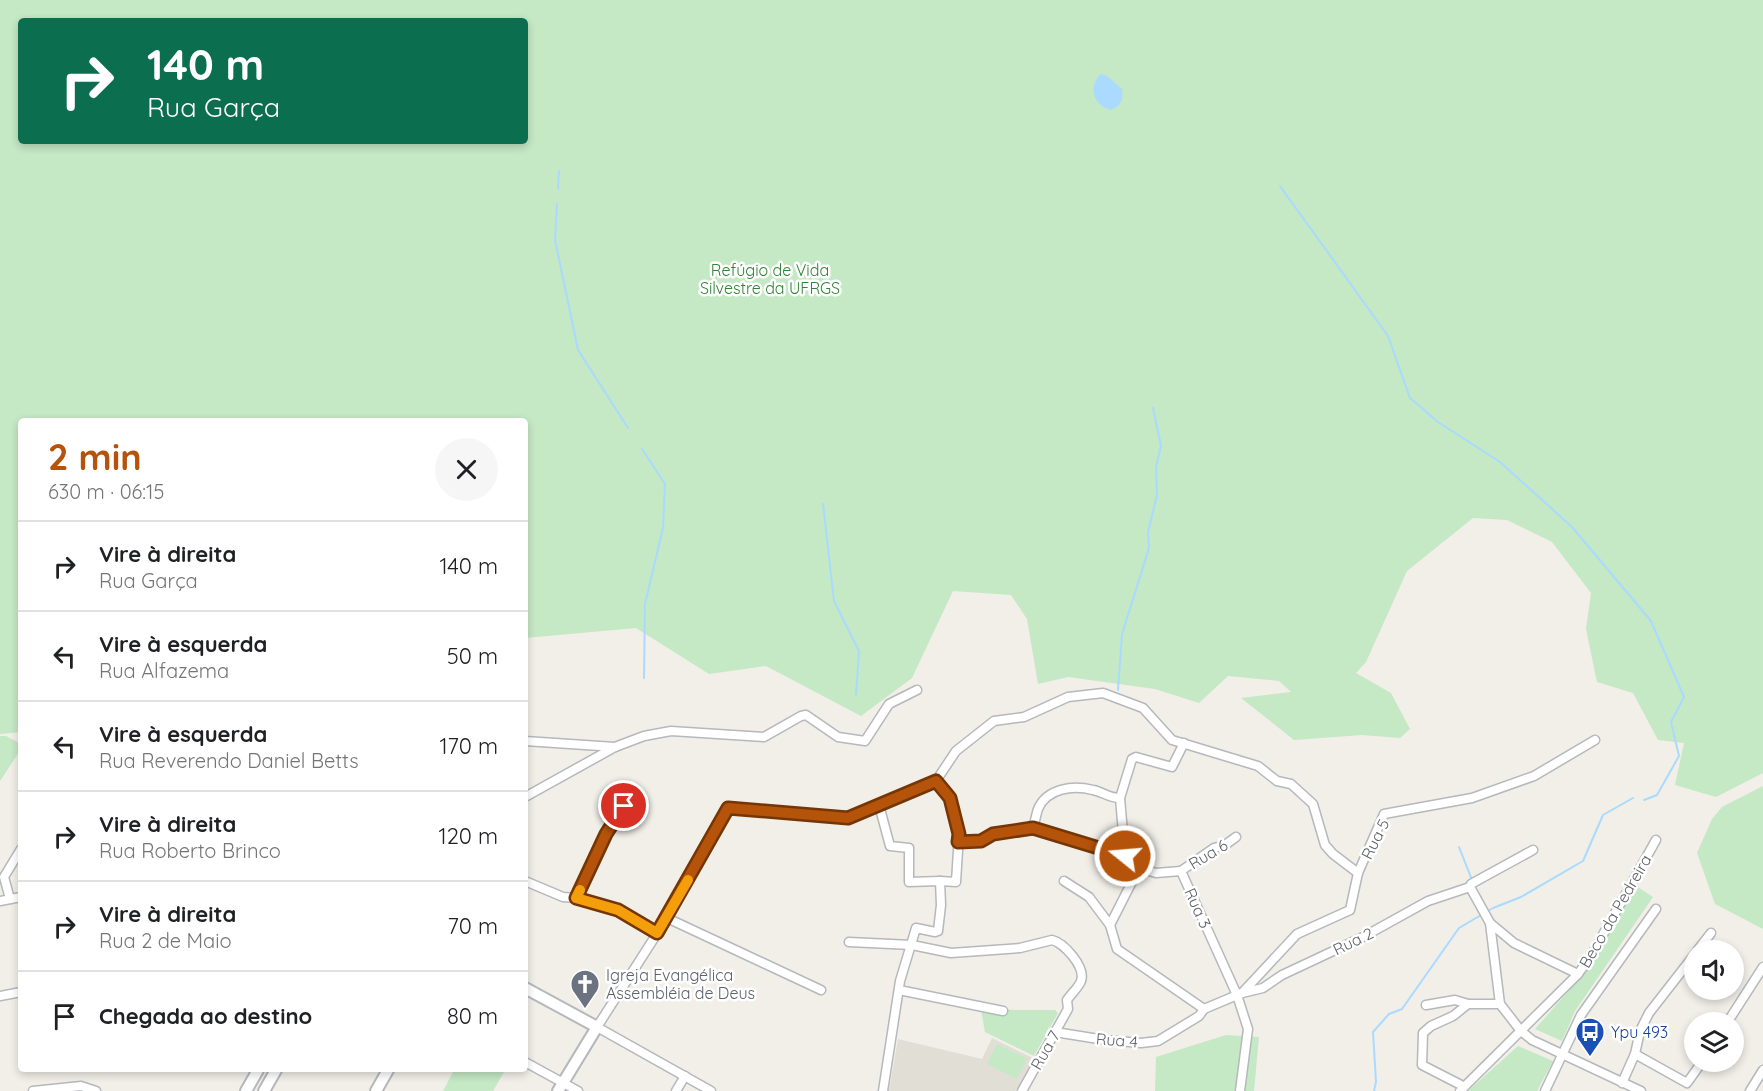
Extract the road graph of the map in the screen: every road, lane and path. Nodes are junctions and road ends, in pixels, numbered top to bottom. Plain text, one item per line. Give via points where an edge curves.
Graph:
1 (918, 690) dead end
2 (1595, 740) dead end
3 (528, 741) edge
4 (1185, 743) junction
5 (615, 747) junction
6 (936, 781) junction
7 (633, 792) dead end
8 (528, 794) edge
9 (1120, 798) junction
10 (879, 805) junction
11 (1033, 828) junction
12 (1236, 837) dead end
13 (1656, 840) dead end
14 (958, 842) junction
15 (1533, 849) dead end
16 (18, 854) edge
17 (1125, 856) junction
18 (1139, 868) junction
19 (1181, 871) junction
20 (1358, 873) junction
21 (940, 881) junction
22 (1064, 881) dead end
23 (528, 882) edge
24 (1470, 885) junction
25 (18, 898) edge
26 (576, 898) junction
27 (10, 899) junction
28 (0, 901) edge
29 (1656, 909) dead end
30 (667, 918) junction
31 (1490, 923) junction
32 (1110, 925) junction
33 (657, 933) junction
34 (1711, 933) dead end
35 (1705, 940) edge
36 (849, 942) dead end
37 (912, 945) junction
38 (1763, 967) edge
39 (1684, 968) edge
40 (1578, 974) junction
41 (528, 990) edge
42 (820, 990) dead end
43 (899, 990) junction
44 (18, 993) edge
45 (1239, 994) junction
46 (0, 996) edge
47 (1468, 1004) junction
48 (1500, 1004) junction
49 (1426, 1005) dead end
50 (1203, 1009) junction
51 (1003, 1011) dead end
52 (1734, 1012) edge
53 (597, 1028) junction
54 (1521, 1031) junction
55 (1055, 1032) junction
56 (1635, 1054) junction
57 (1563, 1056) junction
58 (528, 1064) edge
59 (1763, 1070) edge
60 (257, 1072) edge
61 (274, 1072) edge
62 (387, 1072) edge
63 (1695, 1072) edge
64 (685, 1076) junction
65 (1622, 1083) junction
66 (560, 1087) edge
67 (1461, 1089) edge
68 (33, 1091) edge
69 (96, 1091) edge
70 (246, 1091) edge
71 (264, 1091) edge
72 (376, 1091) edge
73 (578, 1091) edge
74 (676, 1091) edge
75 (711, 1091) edge
76 (883, 1091) edge
77 (1022, 1091) edge
78 (1240, 1091) edge
79 (1545, 1091) edge
80 (1641, 1091) edge
81 (1750, 1091) edge

1 - 5 street via 890,704 865,741 838,737 806,715 764,737 671,730
2 - 20 street, Rua 5 via 1534,777 1472,798 1384,814
3 - 5 street
4 - 6 street via 1172,740 1142,707 1103,693 1068,697 1024,717 994,721 956,751
4 - 9 street via 1172,767 1133,757
4 - 20 street via 1258,766 1277,781 1291,784 1312,804 1325,845
5 - 8 street
6 - 10 street
6 - 14 street via 950,798
7 - 26 street via 606,834
9 - 11 street via 1094,790 1062,789 1039,807
9 - 17 street
10 - 21 street via 890,846 909,848 909,882
10 - 30 street via 848,818 728,808
11 - 14 street via 993,834 981,841
11 - 17 street
12 - 19 street, Rua 6
13 - 40 street, Beco da Pedreira
14 - 21 street via 956,882
15 - 24 street, Rua 2
16 - 27 street via 4,877
17 - 18 street
18 - 19 street, Rua 3 via 1156,873
18 - 32 street
19 - 45 street, Rua 3
20 - 45 street, Rua 5 via 1350,910 1297,934
21 - 37 street via 938,931 916,928
22 - 32 street via 1089,897
23 - 26 street via 563,897
24 - 31 street
24 - 45 street, Rua 2 via 1428,901 1263,988
25 - 27 street
26 - 33 street via 618,910
27 - 28 street
29 - 57 street via 1581,1015
30 - 33 street
30 - 42 street
31 - 40 street via 1514,943
31 - 48 street
32 - 50 street via 1117,949
33 - 53 street
34 - 35 street
36 - 37 street
37 - 43 street
37 - 55 street, Rua 7 via 951,953 1057,941 1082,974
38 - 52 street
39 - 56 street via 1649,1013
40 - 54 street, Beco da Pedreira
41 - 53 street
43 - 51 street
43 - 76 street
44 - 46 street
45 - 50 street, Rua 4
45 - 78 street, Rua 3 via 1248,1029
47 - 48 street
47 - 49 street via 1455,1000
47 - 67 street via 1423,1033 1422,1065
48 - 54 street
50 - 55 street, Rua 4 via 1199,1016 1158,1041 1105,1040
53 - 64 street
53 - 66 street
54 - 57 street
54 - 67 street, Beco da Pedreira
55 - 77 street, Rua 7
56 - 63 street via 1687,1083
56 - 65 street
57 - 65 street
57 - 79 street
58 - 66 street
59 - 81 street
60 - 70 street
61 - 71 street
62 - 72 street
64 - 74 street
64 - 75 street
65 - 80 street
66 - 73 street
68 - 69 street via 81,1086

